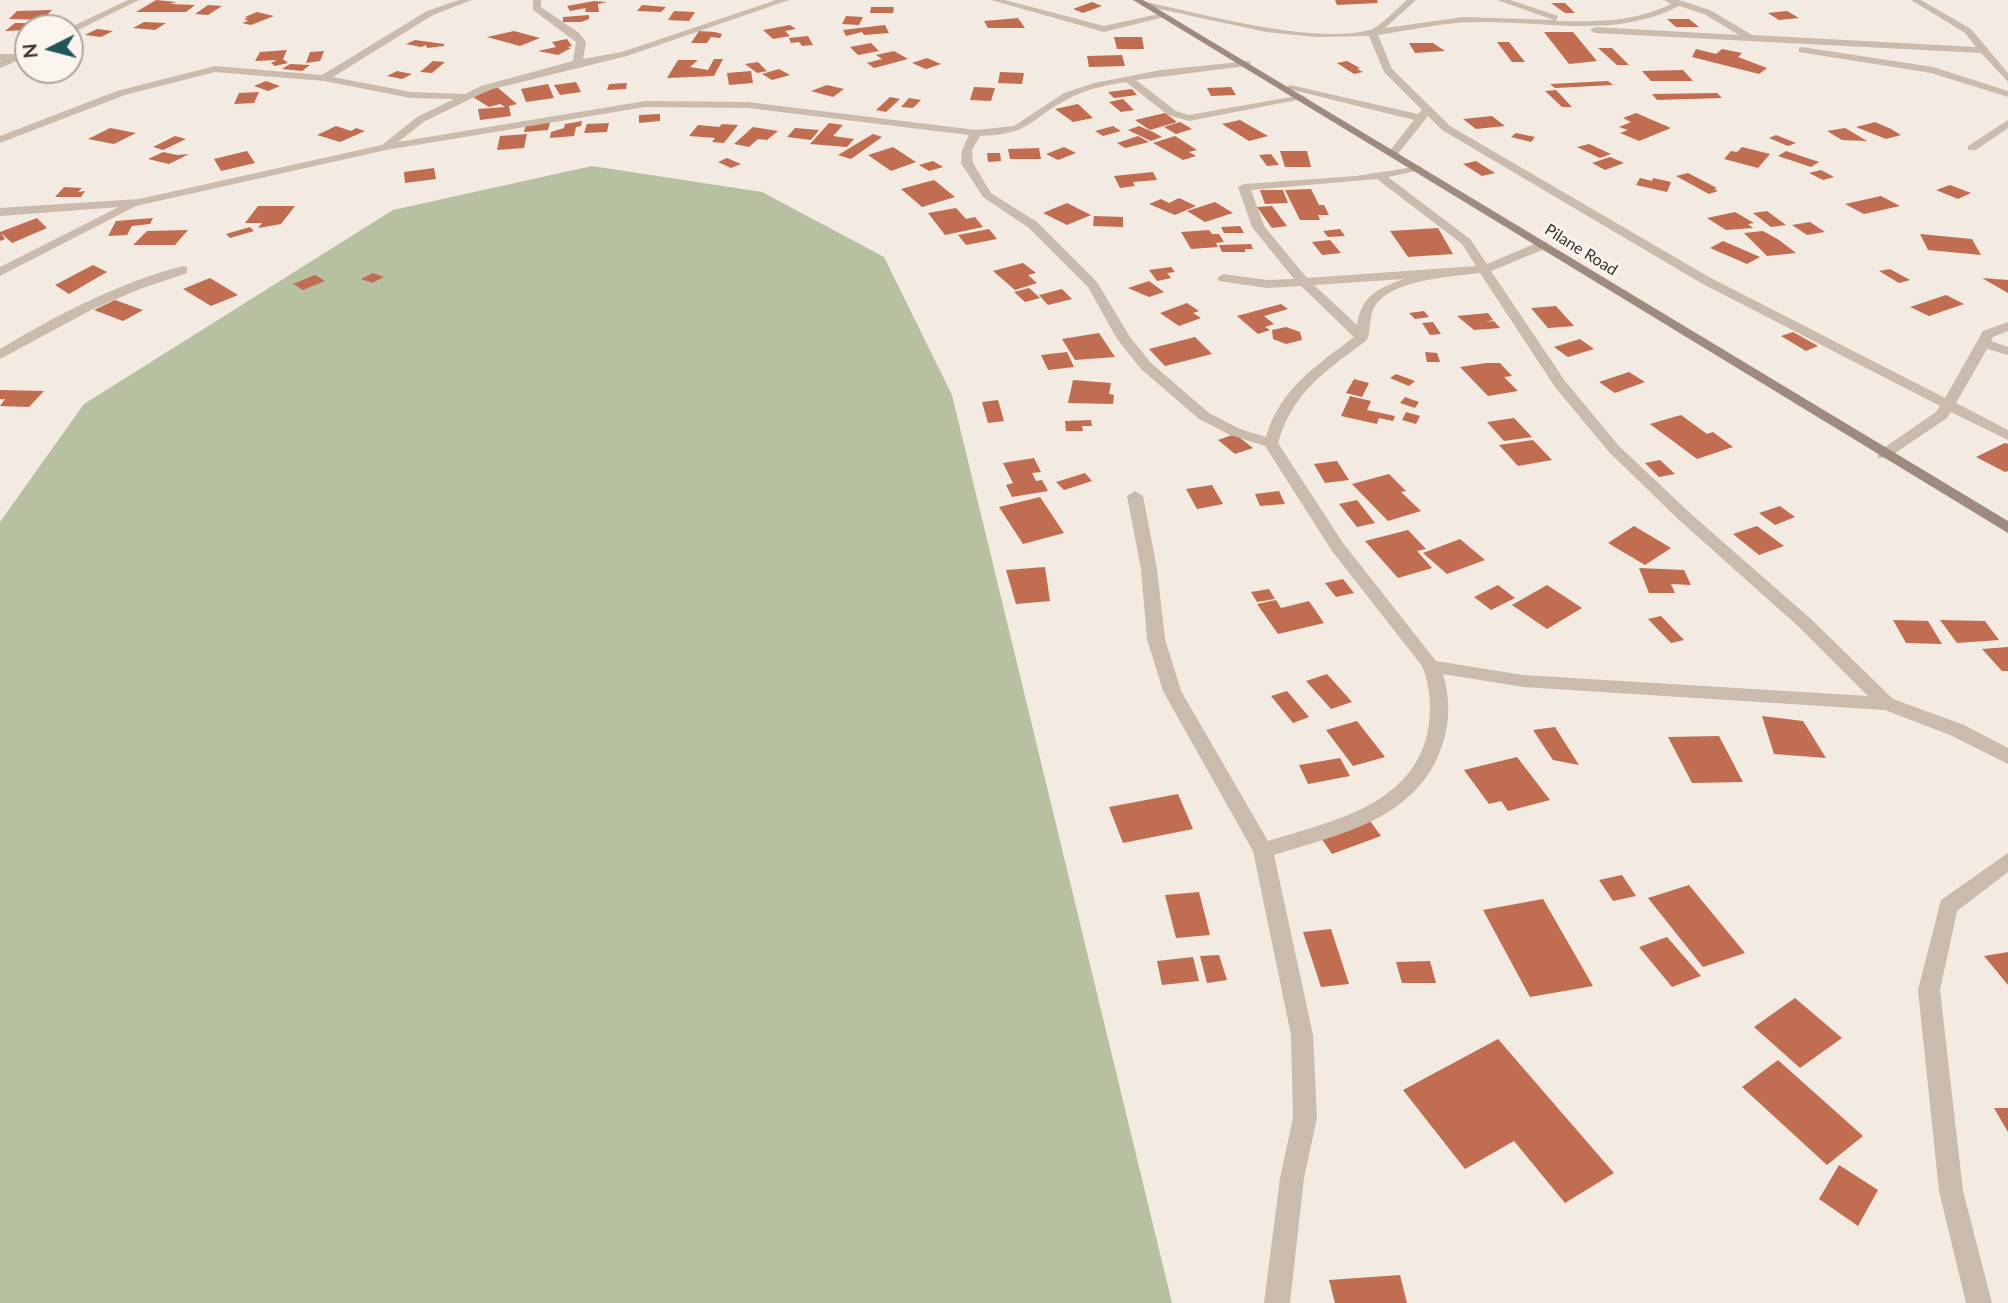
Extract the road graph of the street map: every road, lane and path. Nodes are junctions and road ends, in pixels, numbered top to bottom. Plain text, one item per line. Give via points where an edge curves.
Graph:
1 (135, 0) edge
2 (468, 0) edge
3 (537, 0) edge
4 (785, 0) edge
5 (995, 0) edge
6 (1412, 0) edge
7 (1501, 0) edge
8 (1915, 0) edge
9 (1673, 1) edge
10 (1142, 2) edge
11 (1163, 16) junction
12 (84, 24) edge
13 (1581, 26) junction
14 (1373, 34) junction
15 (1753, 39) junction
16 (1983, 50) junction
17 (578, 62) junction
18 (1246, 63) junction
19 (324, 78) junction
20 (2008, 78) edge
21 (1130, 80) junction
22 (1283, 86) junction
23 (2008, 94) edge
24 (463, 96) junction
25 (1302, 97) junction
26 (1424, 114) junction
27 (2008, 123) edge
28 (976, 133) junction
29 (0, 140) edge
30 (386, 147) junction
31 (1972, 148) dead end
32 (1393, 153) junction
33 (1417, 168) junction
34 (1379, 175) junction
35 (139, 202) junction
36 (0, 212) edge
37 (1543, 245) junction
38 (1485, 269) junction
39 (183, 270) dead end
40 (0, 272) edge
41 (1431, 274) junction
42 (1223, 278) dead end
43 (1303, 281) junction
44 (2008, 326) edge
45 (1362, 337) junction
46 (1983, 343) junction
47 (2008, 351) edge
48 (0, 355) edge
49 (1947, 405) junction
50 (2008, 436) edge
51 (1270, 443) junction
52 (1883, 454) junction
53 (1135, 496) dead end
54 (2008, 528) edge
55 (1432, 666) junction
56 (1887, 704) junction
57 (2008, 757) edge
58 (1263, 850) junction
59 (2008, 861) edge
60 (1277, 1303) edge
61 (1979, 1303) edge

1 - 12 street
2 - 19 street via 429,12
3 - 17 street via 536,8 581,42
4 - 17 street via 624,54
5 - 11 street via 1104,29
6 - 14 street
7 - 13 street
8 - 16 street via 1968,31
9 - 13 street via 1651,16
9 - 15 street via 1707,12
10 - 11 main road, Pilane Road
10 - 14 street via 1290,32
11 - 18 main road, Pilane Road
13 - 14 street via 1482,19 1426,22
13 - 15 street via 1608,33
14 - 26 street via 1388,70
15 - 16 street
15 - 23 street via 1825,55 1933,70
16 - 20 street
17 - 24 street
18 - 21 street
18 - 22 main road, Pilane Road
19 - 24 street via 411,95
19 - 29 street via 230,69 201,71 121,93
21 - 25 street via 1172,113 1189,118
21 - 28 street via 1059,99 1018,128
22 - 25 main road, Pilane Road
22 - 26 street
24 - 30 street
25 - 32 main road, Pilane Road
26 - 32 street
26 - 49 street via 1705,280
27 - 31 street
28 - 30 street via 748,105 665,103 575,113
28 - 51 street via 967,150 967,163 987,195 1033,225 1093,285 1124,339 1146,366 1204,416
30 - 35 street
32 - 33 main road, Pilane Road
33 - 34 street
33 - 37 main road, Pilane Road
34 - 38 street via 1454,230
34 - 43 street via 1244,187 1258,227
35 - 36 street
35 - 40 street
37 - 38 street
37 - 52 main road, Pilane Road
38 - 41 street
38 - 56 street via 1560,384 1614,449
39 - 48 street via 88,305
41 - 43 street
41 - 45 street via 1386,290 1367,307
42 - 43 street via 1267,284
43 - 45 street
44 - 46 street via 1988,334
45 - 51 street via 1292,392
46 - 47 street
46 - 49 street
49 - 50 street
49 - 52 street via 1942,415
51 - 55 street via 1341,554
52 - 54 main road, Pilane Road
53 - 58 street via 1156,639 1172,691
55 - 56 street via 1522,681
55 - 58 street via 1439,695 1439,728 1423,771 1389,804
56 - 57 street via 1957,730
58 - 60 street via 1302,1035 1305,1118 1292,1178
59 - 61 street via 1948,906 1929,989 1951,1191

